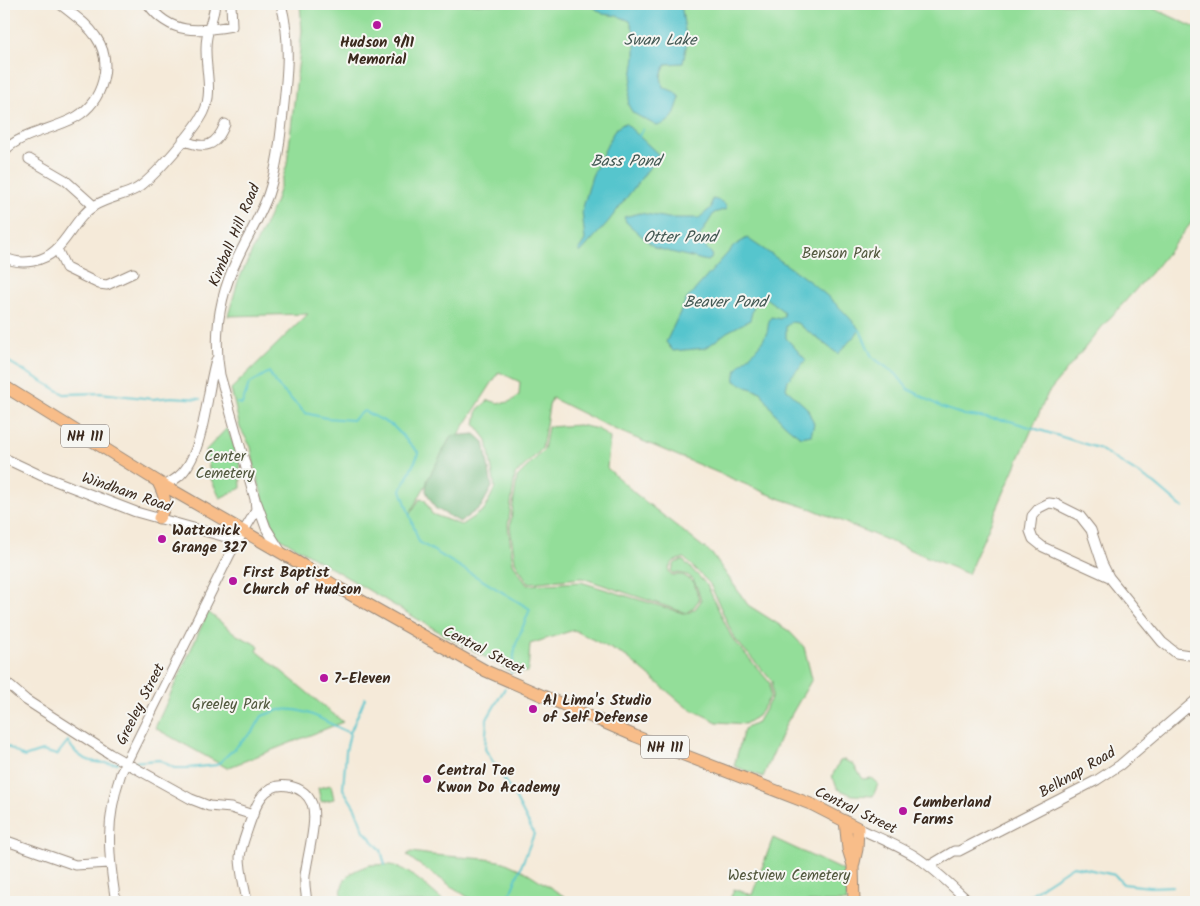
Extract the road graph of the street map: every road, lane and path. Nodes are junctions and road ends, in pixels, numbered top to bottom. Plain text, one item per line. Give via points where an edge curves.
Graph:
1 (60, 4) edge
2 (148, 4) edge
3 (215, 4) edge
4 (231, 4) edge
5 (281, 4) edge
6 (209, 30) junction
7 (225, 124) dead end
8 (183, 140) junction
9 (4, 149) edge
10 (29, 159) dead end
11 (94, 206) junction
12 (57, 250) junction
13 (4, 257) edge
14 (133, 273) dead end
15 (217, 357) junction
16 (4, 386) edge
17 (4, 458) edge
18 (161, 483) junction
19 (255, 499) junction
20 (159, 518) junction
21 (245, 532) junction
22 (281, 552) junction
23 (1110, 577) junction
24 (1196, 656) edge
25 (4, 681) edge
26 (1193, 703) edge
27 (1196, 714) edge
28 (126, 762) junction
29 (253, 815) junction
30 (845, 821) junction
31 (858, 828) junction
32 (4, 840) edge
33 (110, 863) junction
34 (929, 866) junction
35 (853, 867) junction
36 (116, 902) edge
37 (247, 902) edge
38 (307, 902) edge
39 (854, 902) edge
40 (969, 902) edge

1 - 9 street via 86,25 100,43 105,74 100,90 93,102 75,118
2 - 6 street via 160,18 175,26
3 - 6 street
4 - 6 street via 232,26
5 - 15 street, Kimball Hill Road via 288,58 276,165 262,209 226,285 219,314
6 - 8 street via 207,102 201,117
7 - 8 street via 219,137 205,146
8 - 11 street via 145,183
10 - 11 street via 65,180
11 - 12 street via 81,217
12 - 13 street via 29,262
12 - 14 street via 66,268 99,284 107,285
15 - 18 street via 201,433 192,458 179,477
15 - 19 street, Kimball Hill Road
16 - 18 main road, Central Street / NH 111
17 - 20 street, Windham Road via 108,502
18 - 20 main road via 166,505
18 - 21 main road, Central Street / NH 111
19 - 21 street, Kimball Hill Road via 256,509
19 - 22 street via 266,528
20 - 21 street, Windham Road via 229,538
21 - 22 main road, Central Street / NH 111
21 - 28 street, Greeley Street via 230,554
22 - 30 main road, Central Street / NH 111 via 362,602 486,671 635,736 813,805
23 - 23 street via 1084,520 1056,504 1038,508 1032,516 1030,528 1035,541
23 - 24 street via 1166,647 1181,655
25 - 28 street via 26,700
26 - 27 street
26 - 34 street, Belknap Road via 1098,780
28 - 29 street via 200,803
28 - 33 street, Greeley Street via 111,810
29 - 37 street via 240,857
29 - 38 street via 262,796 276,786 298,788 310,800 314,817 305,875
30 - 31 main road, Central Street / NH 111
30 - 35 main road
31 - 34 street, Central Street
31 - 35 main road
32 - 33 street via 75,865
33 - 36 street, Greeley Street
34 - 40 street, Central Street
35 - 39 main road

